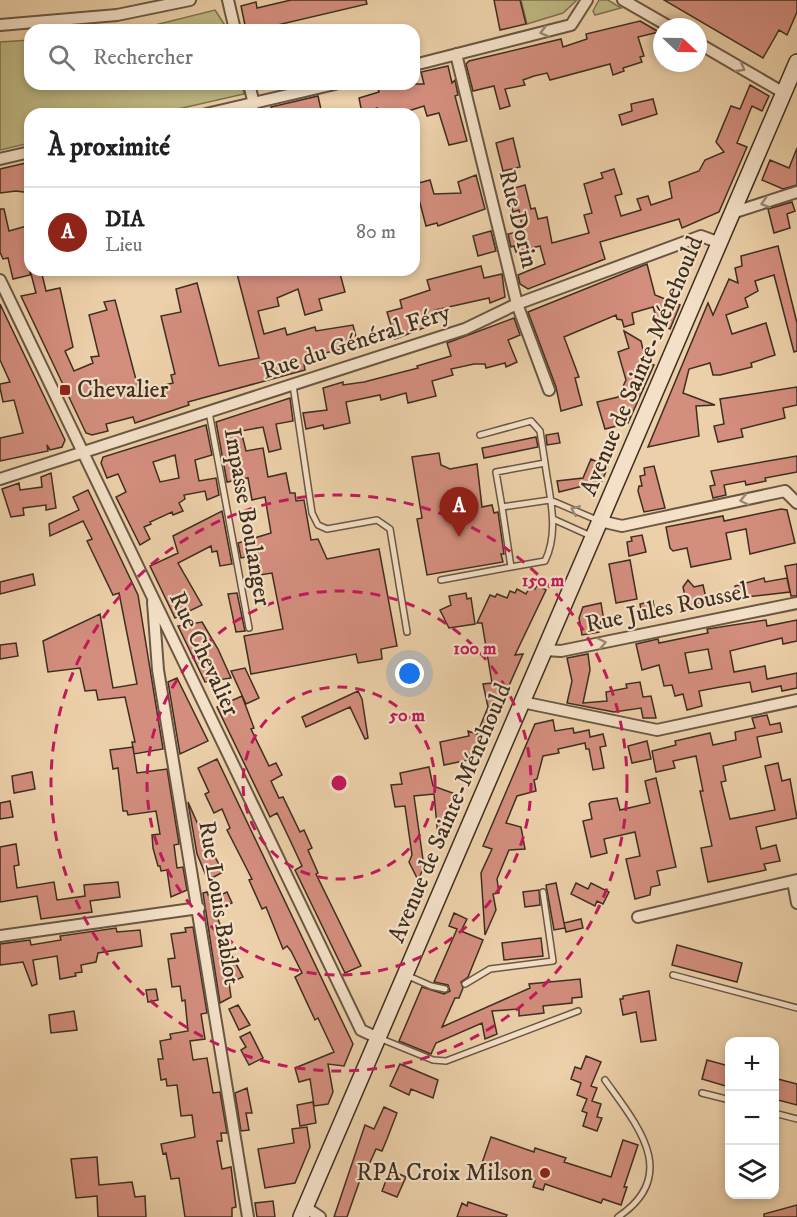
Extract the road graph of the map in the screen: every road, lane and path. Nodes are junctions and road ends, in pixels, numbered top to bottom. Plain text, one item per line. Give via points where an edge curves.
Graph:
1 (190, 0) edge
2 (228, 0) edge
3 (587, 0) edge
4 (623, 0) edge
5 (654, 18) edge
6 (234, 24) edge
7 (0, 25) edge
8 (707, 48) edge
9 (456, 54) junction
10 (797, 62) edge
11 (420, 63) edge
12 (250, 90) edge
13 (311, 90) edge
14 (784, 93) junction
15 (254, 104) junction
16 (235, 108) edge
17 (24, 153) edge
18 (0, 159) edge
19 (797, 192) edge
20 (732, 213) junction
21 (720, 243) junction
22 (0, 280) edge
23 (517, 304) junction
24 (293, 385) junction
25 (549, 390) dead end
26 (209, 412) junction
27 (480, 435) dead end
28 (82, 454) junction
29 (545, 463) junction
30 (0, 479) edge
31 (550, 500) junction
32 (797, 503) edge
33 (502, 507) junction
34 (553, 519) junction
35 (600, 521) junction
36 (593, 537) junction
37 (512, 567) junction
38 (441, 580) dead end
39 (153, 595) junction
40 (797, 603) edge
41 (249, 628) dead end
42 (407, 632) dead end
43 (544, 650) junction
44 (797, 700) edge
45 (522, 702) junction
46 (795, 881) edge
47 (543, 892) dead end
48 (797, 903) edge
49 (199, 908) junction
50 (638, 917) dead end
51 (0, 936) edge
52 (405, 975) junction
53 (673, 975) dead end
54 (465, 984) dead end
55 (445, 988) dead end
56 (797, 1008) edge
57 (578, 1011) dead end
58 (378, 1038) junction
59 (605, 1080) dead end
60 (702, 1093) dead end
61 (725, 1099) edge
62 (779, 1114) edge
63 (797, 1119) edge
64 (303, 1212) edge
65 (248, 1217) edge
66 (320, 1217) edge
67 (618, 1217) edge

1 - 7 street via 117,15
2 - 6 street
3 -> 9 street via 571,25
4 - 5 street
8 -> 14 street
9 - 11 street
9 - 23 street, Rue Dorin
10 - 14 main road, Avenue de Sainte-Ménehould
12 - 15 street
13 - 15 street
14 - 20 main road, Avenue de Sainte-Ménehould
15 - 16 street
17 - 18 street
19 -> 20 street
20 - 21 main road, Avenue de Sainte-Ménehould
21 - 23 street, Rue du Général Féry via 701,237
21 - 35 main road, Avenue de Sainte-Ménehould
22 - 28 street, Rue Chevalier
23 - 24 street, Rue du Général Féry via 465,328
23 - 25 street, Rue Dorin
24 - 26 street, Rue du Général Féry
24 - 42 lane via 312,513 318,525 327,529 377,520 390,529
26 - 28 street, Rue du Général Féry
26 - 41 lane, Impasse Boulanger
27 - 29 lane via 531,421 540,431
28 - 30 street, Rue du Général Féry
28 - 39 street, Rue Chevalier
29 - 31 lane
29 - 33 lane via 496,472
31 - 33 lane
31 - 34 lane
35 -> 31 lane
32 -> 35 street via 785,492 622,526
33 - 37 lane
34 - 36 lane
34 - 37 lane via 551,549 545,561
35 - 36 main road, Avenue de Sainte-Ménehould
36 - 43 main road, Avenue de Sainte-Ménehould
37 - 38 lane
39 - 49 street, Rue Louis Bablot via 158,670
39 - 58 street, Rue Chevalier via 361,1030
43 -> 40 street, Rue Jules Roussel via 561,651
43 - 45 main road, Avenue de Sainte-Ménehould
44 - 45 street via 657,730
45 - 52 main road, Avenue de Sainte-Ménehould
46 - 48 street
46 - 50 street
47 - 54 lane via 554,961 490,969
49 - 51 street
49 - 65 street, Rue Louis Bablot
52 - 55 lane
52 - 58 main road, Avenue de Sainte-Ménehould
53 - 56 lane
57 - 58 lane via 446,1061 433,1060
58 - 64 main road, Avenue de Sainte-Ménehould
59 - 67 lane via 644,1136 651,1167 646,1188 635,1206
60 - 61 lane
62 - 63 lane
64 - 66 street

